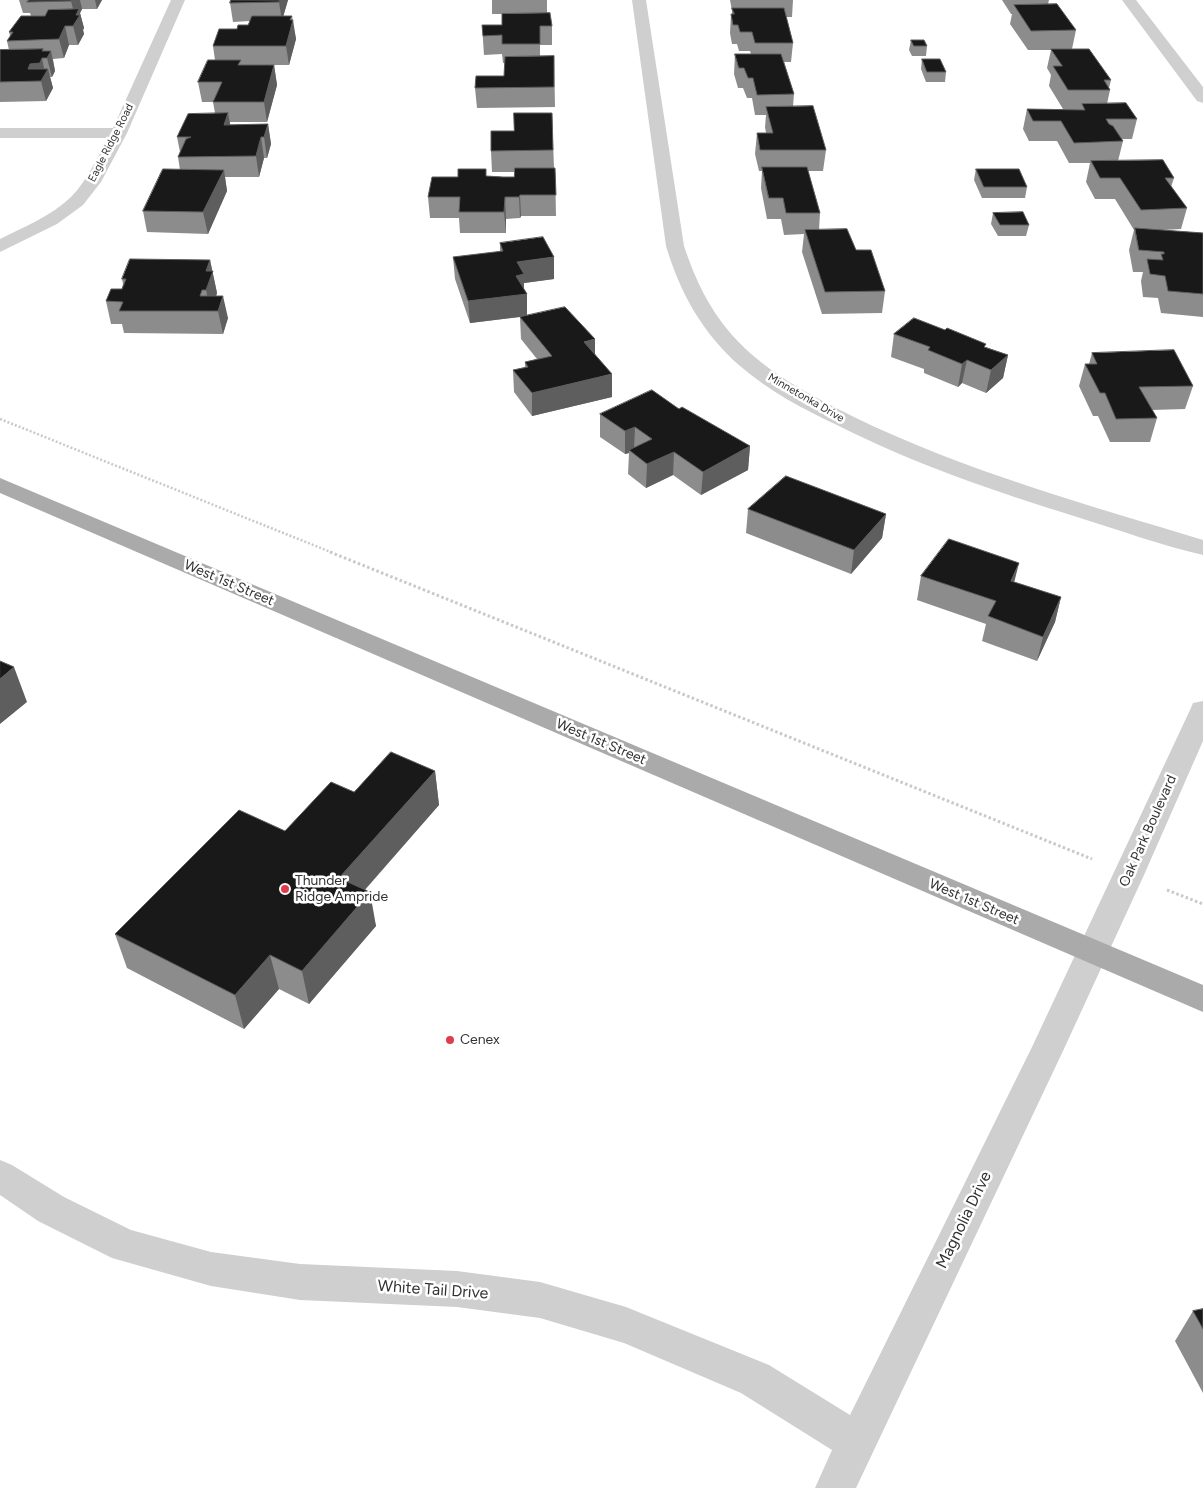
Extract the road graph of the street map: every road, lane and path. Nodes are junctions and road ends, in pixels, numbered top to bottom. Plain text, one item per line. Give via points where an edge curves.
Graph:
1 (178, 0) edge
2 (640, 0) edge
3 (1129, 0) edge
4 (1203, 98) edge
5 (0, 133) edge
6 (119, 133) junction
7 (0, 246) edge
8 (0, 419) edge
9 (0, 485) edge
10 (1203, 548) edge
11 (1203, 710) edge
12 (1129, 875) junction
13 (1092, 952) junction
14 (1203, 999) edge
15 (0, 1176) edge
16 (856, 1442) junction
17 (835, 1488) edge

1 - 6 street, Eagle Ridge Road
2 - 10 street, Minnetonka Drive via 674,246 696,300 714,327 737,352 770,378 815,405 910,452 956,470
3 - 4 street
5 - 6 street
6 - 7 street, Eagle Ridge Road via 95,178 77,201 51,220
8 - 12 path
9 - 13 main road, West 1st Street
11 - 12 street, Oak Park Boulevard
12 - 13 street, Oak Park Boulevard
13 - 14 main road, West 1st Street
13 - 16 street, Magnolia Drive
15 - 16 street, White Tail Drive via 51,1208 125,1246 211,1269 300,1282 457,1289 540,1300 626,1325 755,1379
16 - 17 street, Magnolia Drive

